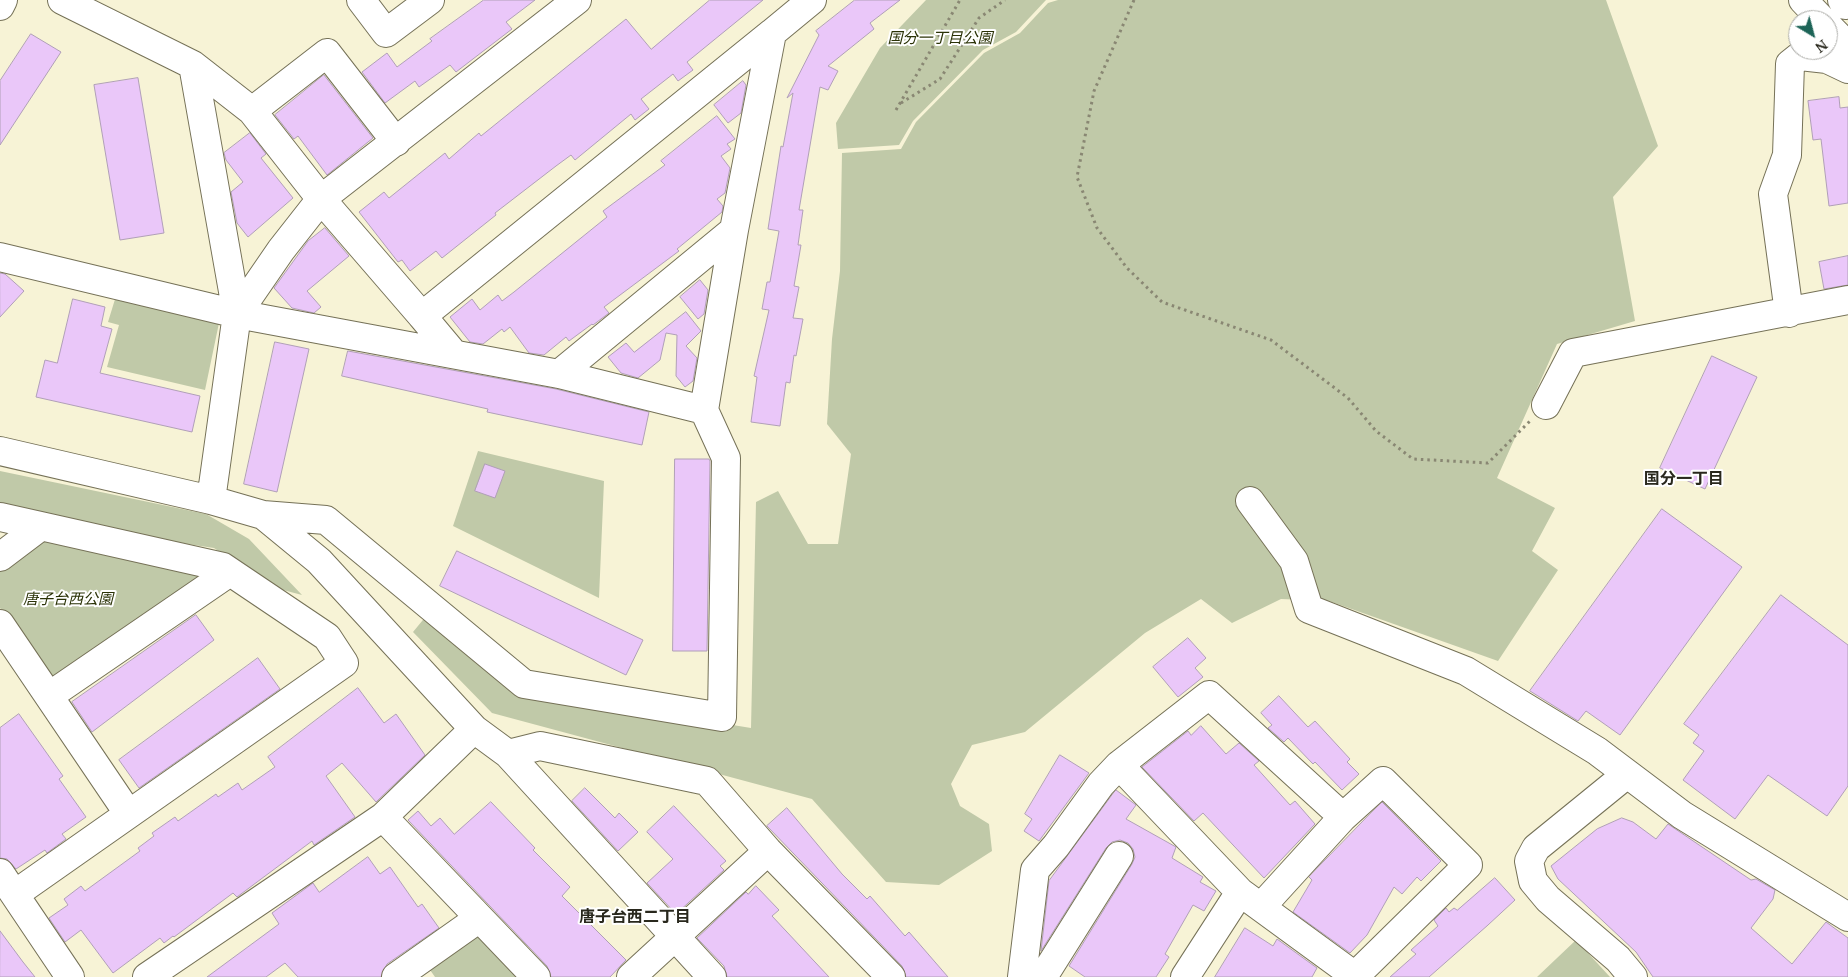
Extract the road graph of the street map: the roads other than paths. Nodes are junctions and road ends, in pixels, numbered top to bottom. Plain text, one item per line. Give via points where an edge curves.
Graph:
1 (3, 0) edge
2 (62, 0) edge
3 (360, 0) edge
4 (430, 0) edge
5 (577, 0) edge
6 (812, 0) edge
7 (1803, 0) edge
8 (1842, 0) edge
9 (1848, 2) edge
10 (0, 6) edge
11 (1812, 10) edge
12 (772, 33) junction
13 (1838, 36) edge
14 (1848, 46) edge
15 (193, 65) junction
16 (1848, 69) edge
17 (252, 111) junction
18 (396, 142) junction
19 (322, 199) junction
20 (734, 230) junction
21 (0, 257) edge
22 (1848, 300) edge
23 (1789, 313) junction
24 (237, 314) junction
25 (422, 316) junction
26 (452, 353) junction
27 (559, 374) junction
28 (1546, 405) road end
29 (704, 410) junction
30 (0, 451) edge
31 (211, 500) junction
32 (1250, 501) dead end
33 (263, 515) junction
34 (0, 517) edge
35 (42, 526) junction
36 (0, 557) edge
37 (230, 572) junction
38 (0, 624) edge
39 (49, 696) junction
40 (474, 729) junction
41 (508, 754) junction
42 (1119, 765) junction
43 (1627, 774) junction
44 (128, 813) junction
45 (383, 817) junction
46 (1343, 817) junction
47 (768, 851) junction
48 (1119, 856) dead end
49 (7, 883) edge
50 (1250, 900) junction
51 (1848, 917) edge
52 (478, 919) junction
53 (674, 937) junction
54 (1337, 971) edge
55 (70, 977) edge
56 (147, 977) edge
57 (396, 977) edge
58 (536, 977) edge
59 (631, 977) edge
60 (712, 977) edge
61 (891, 977) edge
62 (1022, 977) edge
63 (1042, 977) edge
64 (1185, 977) edge
65 (1633, 977) edge

1 - 10 street
2 - 15 street
3 - 4 street via 386,33
5 - 18 street
6 - 12 street
7 - 11 street
8 - 9 street via 1844,5
12 - 20 street
12 - 25 street
13 - 14 street
15 - 17 street
15 - 24 street
16 - 23 street via 1827,59 1800,56 1790,64 1787,155 1773,194
17 - 18 street via 327,54
17 - 19 street
18 - 19 street
19 - 24 street via 281,250
19 - 25 street
20 - 27 street
20 - 29 street
21 - 24 street
22 - 23 street
23 - 28 street via 1573,353
24 - 26 street
24 - 31 street
25 - 26 street
26 - 27 street
27 - 29 street
29 - 33 street via 726,458 722,717 524,684 326,520
30 - 31 street
31 - 33 street
32 - 43 street via 1294,561 1309,609 1466,671 1596,751
33 - 40 street via 318,562
34 - 35 street
35 - 36 street
35 - 37 street via 224,567
37 - 39 street
37 - 44 street via 327,637 344,663
38 - 39 street
39 - 44 street
40 - 41 street
40 - 45 street
41 - 47 street via 540,746 707,781
41 - 53 street
42 - 46 street via 1209,695
42 - 50 street
42 - 62 street via 1035,870
43 - 51 street via 1682,815
43 - 65 street via 1536,848 1529,861 1533,882 1548,899 1618,959
44 - 49 street
45 - 52 street
45 - 56 street
46 - 50 street
46 - 54 street via 1384,781 1468,865 1356,976
47 - 53 street
47 - 61 street
48 - 63 street
49 - 55 street
50 - 54 street
50 - 64 street
52 - 57 street
52 - 58 street
53 - 59 street
53 - 60 street

